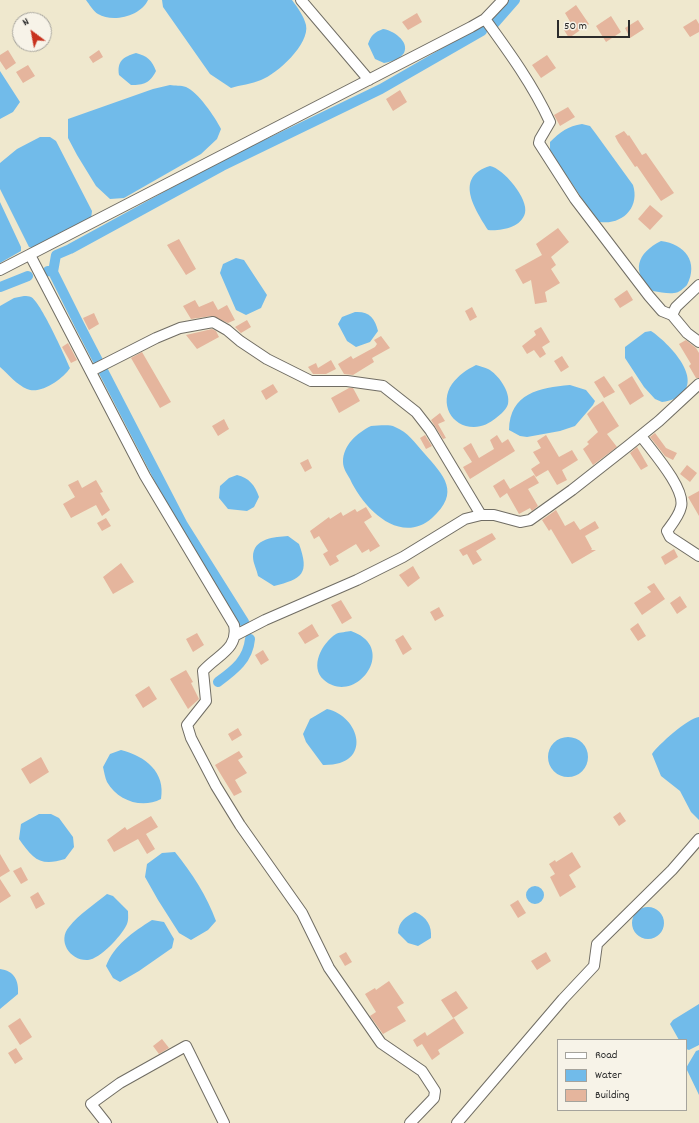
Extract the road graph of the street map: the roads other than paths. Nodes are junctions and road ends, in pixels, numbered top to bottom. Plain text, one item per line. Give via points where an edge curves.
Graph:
1 (301, 0) edge
2 (503, 0) edge
3 (485, 19) junction
4 (369, 80) junction
5 (30, 255) junction
6 (0, 270) edge
7 (699, 285) edge
8 (672, 315) junction
9 (699, 342) edge
10 (91, 371) junction
11 (699, 384) edge
12 (641, 436) junction
13 (481, 515) junction
14 (699, 556) edge
15 (236, 635) junction
16 (699, 839) edge
17 (106, 1123) edge
18 (224, 1123) edge
19 (410, 1123) edge
20 (457, 1123) edge

1 - 4 street
2 - 3 street
3 - 4 street
3 - 8 street via 535,92 550,122 540,139 539,143 543,150 575,199 649,296 662,311
4 - 5 street
5 - 6 street
5 - 10 street
7 - 8 street via 676,307
8 - 9 street via 687,333
10 - 13 street via 174,331 213,322 267,359 311,381 347,381 383,386 416,412 430,430
10 - 15 street via 145,476 229,614
11 - 12 street
12 - 13 street via 530,520 520,522 494,515
12 - 14 street via 680,495 682,507 667,531 670,537
13 - 15 street via 465,520 403,557
15 - 19 street via 233,644 202,670 206,701 187,725 191,738 240,825 302,913 329,968 381,1044 422,1071 435,1091 434,1098
16 - 20 street via 672,870 597,944 594,966
17 - 18 street via 91,1104 120,1083 186,1046

